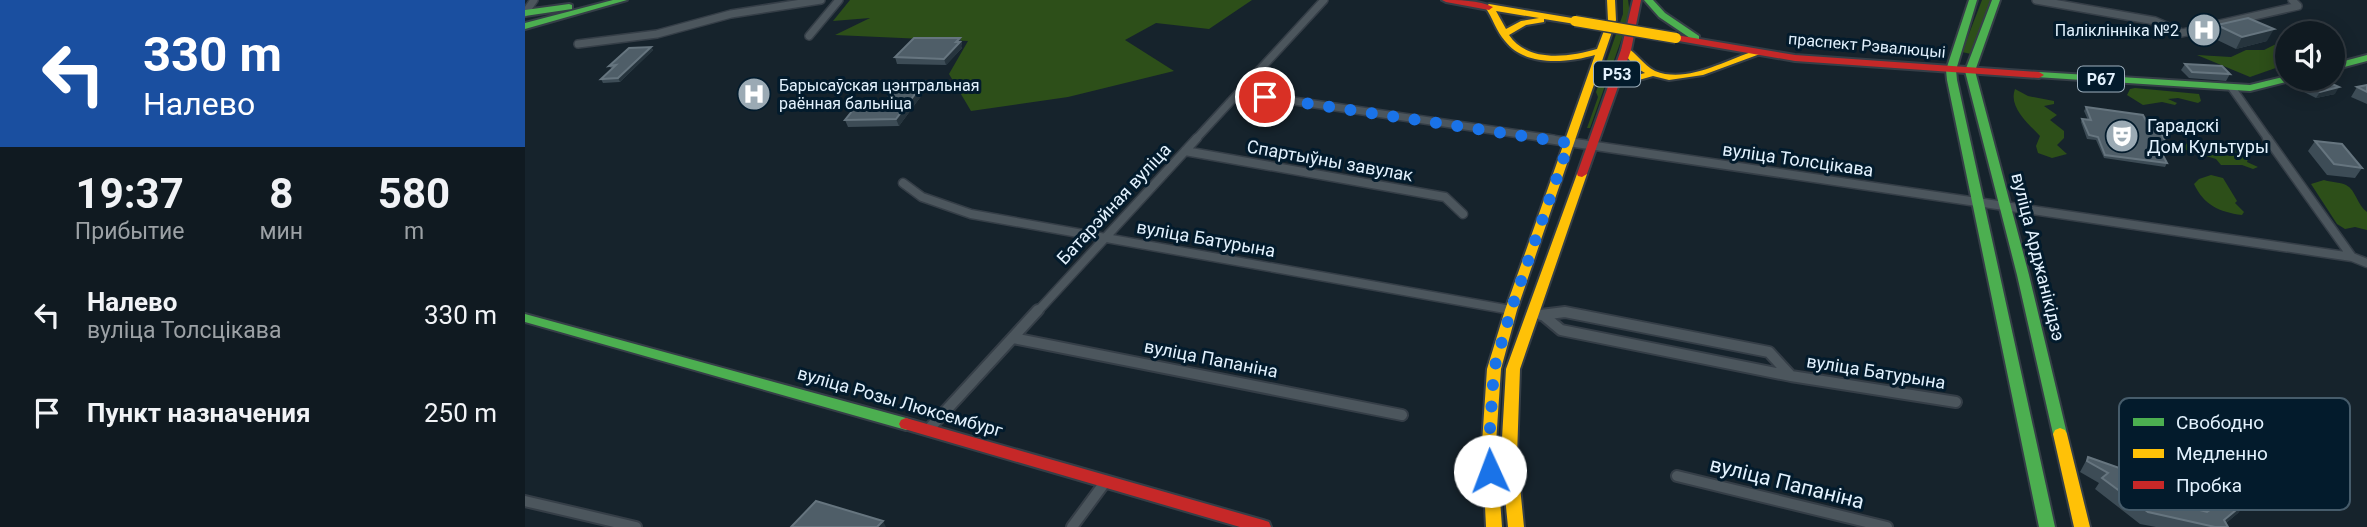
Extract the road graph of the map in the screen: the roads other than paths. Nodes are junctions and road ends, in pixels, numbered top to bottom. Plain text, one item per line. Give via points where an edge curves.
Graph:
1 (534, 0) edge
2 (614, 0) edge
3 (623, 0) edge
4 (821, 0) edge
5 (839, 0) edge
6 (1324, 0) edge
7 (1446, 0) edge
8 (1518, 0) edge
9 (1534, 0) edge
10 (1637, 0) edge
11 (1648, 0) edge
12 (1973, 0) edge
13 (1996, 0) edge
14 (2036, 0) edge
15 (2292, 0) edge
16 (1610, 1) edge
17 (1489, 7) junction
18 (525, 13) edge
19 (553, 14) junction
20 (1560, 19) junction
21 (525, 26) edge
22 (2206, 27) dead end
23 (2195, 30) dead end
24 (1506, 33) junction
25 (809, 36) dead end
26 (1679, 39) junction
27 (1704, 43) junction
28 (578, 44) dead end
29 (1626, 50) junction
30 (1600, 51) junction
31 (1759, 52) junction
32 (2367, 58) edge
33 (1567, 59) junction
34 (2345, 64) edge
35 (1721, 65) junction
36 (1951, 70) junction
37 (1702, 71) junction
38 (1970, 71) junction
39 (1651, 75) junction
40 (1593, 77) junction
41 (2275, 82) edge
42 (1614, 84) junction
43 (2232, 88) junction
44 (1239, 93) junction
45 (1569, 143) junction
46 (1590, 146) junction
47 (1185, 151) junction
48 (903, 183) dead end
49 (1979, 202) junction
50 (2006, 206) junction
51 (1463, 214) dead end
52 (1104, 239) junction
53 (2352, 257) junction
54 (2367, 262) edge
55 (1511, 310) junction
56 (1537, 314) junction
57 (525, 318) edge
58 (1013, 338) junction
59 (1790, 376) junction
60 (1956, 402) dead end
61 (1402, 415) dead end
62 (928, 430) junction
63 (1677, 476) dead end
64 (1106, 481) junction
65 (525, 501) edge
66 (636, 527) edge
67 (1072, 527) edge
68 (1263, 527) edge
69 (1494, 527) edge
70 (1516, 527) edge
71 (1887, 527) edge
72 (2047, 527) edge
73 (2082, 527) edge

1 - 18 street
2 - 19 main road
3 - 19 main road
4 - 28 street via 731,14 657,34
5 - 25 street
6 - 44 street, Батарэйная вуліца
7 - 17 main road, праспект Рэвалюцыі
8 - 17 main road
9 - 20 main road, Р67 via 1537,7
10 - 29 main road, Р53
11 - 27 main road, Р67
12 - 36 main road
13 - 38 main road
14 - 23 street via 2155,22 2182,33
15 - 22 street via 2298,6
16 - 30 main road, Р53 via 1612,20
17 - 20 main road, праспект Рэвалюцыі
17 - 24 main road
18 - 19 main road
19 - 21 main road
20 - 24 main road, Р67 via 1531,21
20 - 26 main road, праспект Рэвалюцыі / Р67, bridge
24 - 33 main road via 1511,43 1524,50
26 - 27 main road, праспект Рэвалюцыі / Р67
26 - 37 main road via 1705,56
27 - 31 main road, праспект Рэвалюцыі / Р67
27 - 35 main road, Р67 via 1717,52
29 - 39 main road via 1635,66
29 - 42 main road, Р53
30 - 33 main road
30 - 40 main road, Р53
31 - 35 main road, Р67
31 - 36 main road, праспект Рэвалюцыі / Р67
32 - 34 main road
33 - 40 main road
35 - 37 main road, Р67
36 - 38 main road, праспект Рэвалюцыі / Р67
36 - 49 main road
37 - 39 main road, Р67 via 1685,76
38 - 43 main road, праспект Рэвалюцыі / Р67
38 - 50 main road, вуліца Арджанікідзэ
39 - 42 main road, Р67
40 - 45 main road, Р53
41 - 43 main road, праспект Рэвалюцыі / Р67
42 - 46 main road, Р53
43 - 53 street
44 - 45 street, вуліца Толсцікава
44 - 47 street, Батарэйная вуліца
45 - 46 street, вуліца Толсцікава
45 - 55 main road, Р53
46 - 49 street, вуліца Толсцікава
46 - 56 main road, Р53
47 - 51 street, Спартыўны завулак via 1445,197
47 - 52 street, Батарэйная вуліца
48 - 52 street, вуліца Батурына via 914,194 950,209
49 - 50 street, вуліца Толсцікава
49 - 72 main road
50 - 53 street, вуліца Толсцікава
50 - 73 main road, вуліца Арджанікідзэ
52 - 55 street, вуліца Батурына
52 - 58 street, Батарэйная вуліца
53 - 54 street
55 - 69 main road, Р53 via 1494,369 1489,443
56 - 59 street, вуліца Батурына via 1561,330
56 - 59 street, вуліца Батурына via 1565,312 1769,352
56 - 70 main road, Р53 via 1513,369 1509,456
57 - 62 main road, вуліца Розы Люксембург
58 - 61 street, вуліца Папаніна
58 - 62 street, Батарэйная вуліца
59 - 60 street, вуліца Батурына
62 - 64 main road, вуліца Розы Люксембург
63 - 71 street, вуліца Папаніна
64 - 67 street
64 - 68 main road, вуліца Розы Люксембург
65 - 66 street

